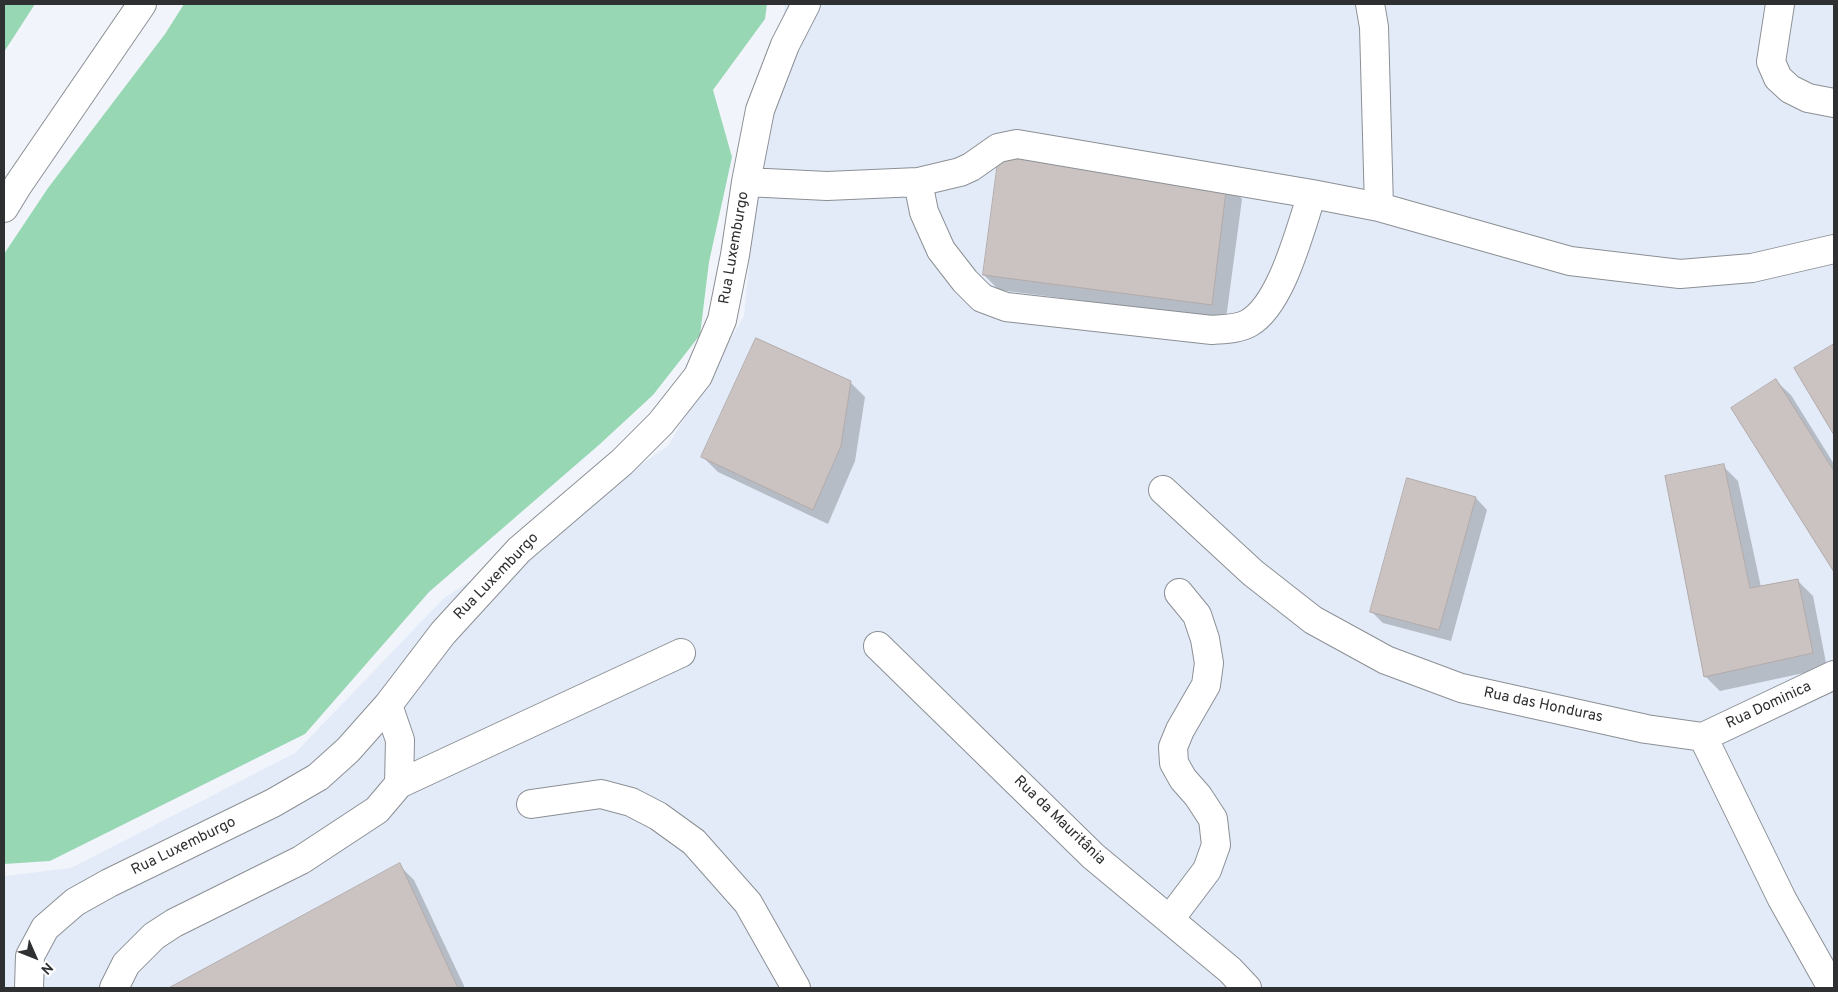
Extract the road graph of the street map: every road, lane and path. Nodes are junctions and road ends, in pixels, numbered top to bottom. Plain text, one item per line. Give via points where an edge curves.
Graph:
1 (142, 4) edge
2 (806, 4) edge
3 (1370, 4) edge
4 (1780, 4) edge
5 (1834, 102) edge
6 (746, 182) junction
7 (918, 182) junction
8 (1312, 194) junction
9 (1380, 207) junction
10 (4, 208) edge
11 (1834, 249) edge
12 (1163, 490) dead end
13 (1179, 593) dead end
14 (878, 646) dead end
15 (681, 653) dead end
16 (1834, 675) edge
17 (388, 705) junction
18 (1703, 737) junction
19 (399, 784) junction
20 (530, 804) dead end
21 (1170, 919) junction
22 (29, 988) edge
23 (114, 988) edge
24 (796, 988) edge
25 (1247, 988) edge
26 (1832, 988) edge

1 - 10 street
2 - 6 street, Rua Luxemburgo via 785,45 760,110
3 - 9 street via 1374,27
4 - 5 street via 1771,62 1778,78 1808,98
6 - 7 street via 827,186
6 - 17 street, Rua Luxemburgo via 722,320 698,376 661,423 622,462 520,550 443,633
7 - 8 street via 960,172 998,148 1016,144
7 - 8 street via 924,212 941,250 982,298 1006,306 1212,330 1248,324 1265,310 1279,289
8 - 9 street
9 - 11 street via 1570,261 1680,274 1752,268
12 - 18 street, Rua das Honduras via 1253,573 1313,620 1386,660 1460,688 1646,729
13 - 21 street via 1197,615 1209,663 1206,685 1173,747 1174,763 1213,819 1216,845 1207,870
14 - 21 street, Rua da Mauritânia via 1093,856
15 - 19 street
16 - 18 street, Rua Dominica
17 - 19 street via 400,740
17 - 22 street, Rua Luxemburgo via 348,750 318,777 273,803 75,902 45,928 30,956
18 - 26 street via 1782,899
19 - 23 street via 377,810 300,860 154,936 126,964
20 - 24 street via 601,794 631,802 658,816 694,842 748,903
21 - 25 street, Rua da Mauritânia

